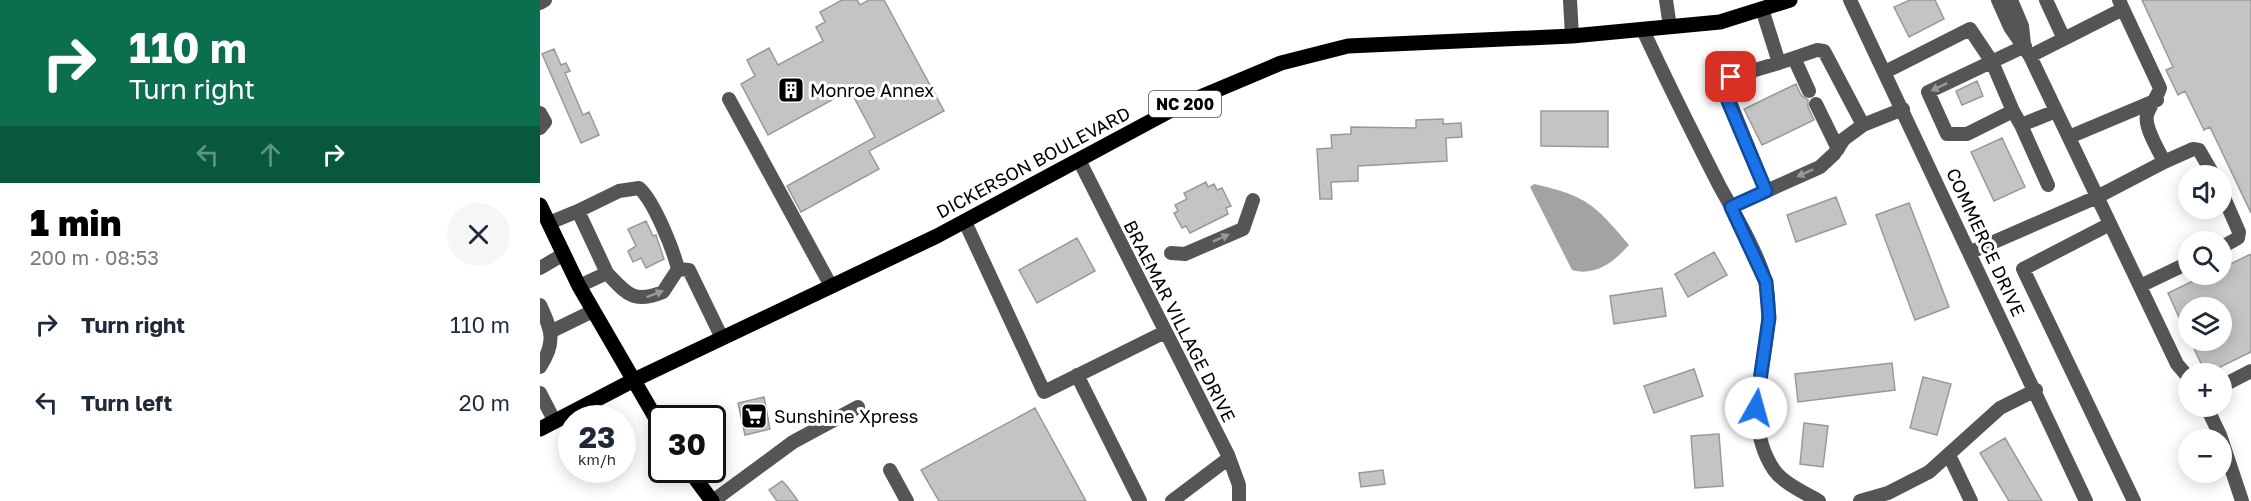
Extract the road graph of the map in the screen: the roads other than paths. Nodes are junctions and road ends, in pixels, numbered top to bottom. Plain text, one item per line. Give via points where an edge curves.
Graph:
1 (545, 0) edge
2 (1570, 0) edge
3 (1666, 0) edge
4 (1790, 0) edge
5 (1850, 0) edge
6 (1998, 0) edge
7 (2011, 0) edge
8 (2046, 0) edge
9 (540, 3) edge
10 (2121, 4) edge
11 (1762, 9) junction
12 (1670, 27) junction
13 (1642, 30) junction
14 (1572, 36) junction
15 (2064, 39) junction
16 (2027, 51) junction
17 (1794, 58) junction
18 (1992, 62) junction
19 (1779, 63) junction
20 (1885, 72) junction
21 (1809, 91) dead end
22 (729, 99) dead end
23 (2157, 100) junction
24 (1816, 104) dead end
25 (1902, 109) junction
26 (2013, 111) junction
27 (2056, 111) junction
28 (540, 113) edge
29 (1863, 125) junction
30 (2021, 125) junction
31 (540, 128) edge
32 (2069, 138) junction
33 (1834, 154) junction
34 (1080, 160) junction
35 (2164, 162) junction
36 (2208, 165) edge
37 (2048, 185) dead end
38 (1772, 188) junction
39 (2097, 197) junction
40 (1253, 200) dead end
41 (540, 205) edge
42 (1731, 207) junction
43 (578, 211) junction
44 (2232, 216) edge
45 (964, 222) junction
46 (549, 223) junction
47 (2110, 224) junction
48 (2232, 241) edge
49 (1971, 252) junction
50 (564, 254) junction
51 (1171, 254) dead end
52 (540, 268) edge
53 (2178, 268) edge
54 (678, 269) junction
55 (607, 273) junction
56 (579, 286) junction
57 (831, 286) junction
58 (2140, 286) junction
59 (540, 305) edge
60 (593, 311) junction
61 (552, 331) junction
62 (1165, 332) junction
63 (722, 338) junction
64 (2178, 365) edge
65 (540, 367) edge
66 (2251, 371) edge
67 (1077, 375) junction
68 (632, 381) junction
69 (2232, 381) edge
70 (2036, 390) junction
71 (540, 393) edge
72 (858, 406) dead end
73 (648, 407) edge
74 (2211, 417) edge
75 (555, 422) junction
76 (540, 429) edge
77 (1949, 455) junction
78 (1229, 458) junction
79 (890, 470) dead end
80 (2251, 482) edge
81 (699, 483) edge
82 (2240, 495) edge
83 (713, 501) edge
84 (907, 501) edge
85 (1140, 501) edge
86 (1172, 501) edge
87 (1239, 501) edge
88 (1819, 501) edge
89 (1860, 501) edge
90 (1971, 501) edge
91 (2086, 501) edge
92 (2134, 501) edge

1 - 9 street
2 - 14 street
3 - 12 street
4 - 11 main road, DICKERSON BOULEVARD / NC 200
5 - 20 street, COMMERCE DRIVE
6 - 16 street
7 - 16 street
8 - 15 street
10 - 15 street
10 - 23 street via 2160,88
11 - 12 main road, DICKERSON BOULEVARD / NC 200 via 1720,22
11 - 19 street
12 - 13 main road, DICKERSON BOULEVARD / NC 200
13 - 14 main road, DICKERSON BOULEVARD / NC 200
13 - 42 street
14 - 34 main road, DICKERSON BOULEVARD / NC 200 via 1348,46 1281,63 1179,106
15 - 16 street
16 - 18 street
16 - 27 street
17 - 19 street
17 - 21 street
17 - 29 street via 1824,51
18 - 20 street via 1970,29
18 - 26 street
18 -> 26 street via 1928,92 1947,134 1967,134
19 - 38 street via 1731,77 1724,87
20 - 25 street, COMMERCE DRIVE
22 - 57 street
23 - 32 street
23 - 35 street via 2147,115 2147,123
24 - 33 street
25 - 29 street
25 - 49 street, COMMERCE DRIVE
26 - 30 street
27 - 30 street
27 - 32 street
28 - 31 street via 545,122
29 - 33 street via 1844,139
30 - 37 street
32 - 39 street
33 -> 38 street via 1820,167
34 - 45 main road, DICKERSON BOULEVARD / NC 200
34 - 62 street, BRAEMAR VILLAGE DRIVE
35 - 36 street via 2193,149 2199,150
35 - 39 street
38 - 42 street
39 - 47 street
39 - 49 street
51 -> 40 street via 1185,254 1243,229
41 - 46 main road
42 - 88 street via 1766,282 1769,318 1756,408 1759,439 1775,471
43 - 46 street
43 - 54 street via 619,191 639,188 653,210
43 - 55 street
44 - 48 street via 2239,232
45 - 57 main road, DICKERSON BOULEVARD / NC 200
45 - 67 street via 1044,392
46 - 50 main road
47 - 58 street
47 - 92 street via 2023,269
49 - 70 street, COMMERCE DRIVE
50 - 52 street
50 - 56 main road
53 - 58 street
55 -> 54 street via 626,292 641,298 663,292
54 - 63 street via 689,270
55 - 56 street
56 - 60 main road
57 - 63 main road, DICKERSON BOULEVARD / NC 200
58 - 64 street
59 - 61 street
60 - 61 street
60 - 68 main road
61 - 65 street via 548,354
62 - 67 street
62 - 78 street, BRAEMAR VILLAGE DRIVE
63 - 68 main road, DICKERSON BOULEVARD / NC 200
66 - 69 street
67 - 85 street
68 - 73 main road
68 - 75 main road, NC 200
70 - 77 street via 2000,408
70 - 91 street, COMMERCE DRIVE
71 - 75 street
72 - 83 street via 792,442
74 - 82 street
75 - 76 main road, NC 200
77 - 89 street via 1929,472 1887,493
77 - 90 street
78 - 86 street
78 - 87 street, BRAEMAR VILLAGE DRIVE via 1239,485
79 - 84 street
80 - 82 street
81 - 83 main road

